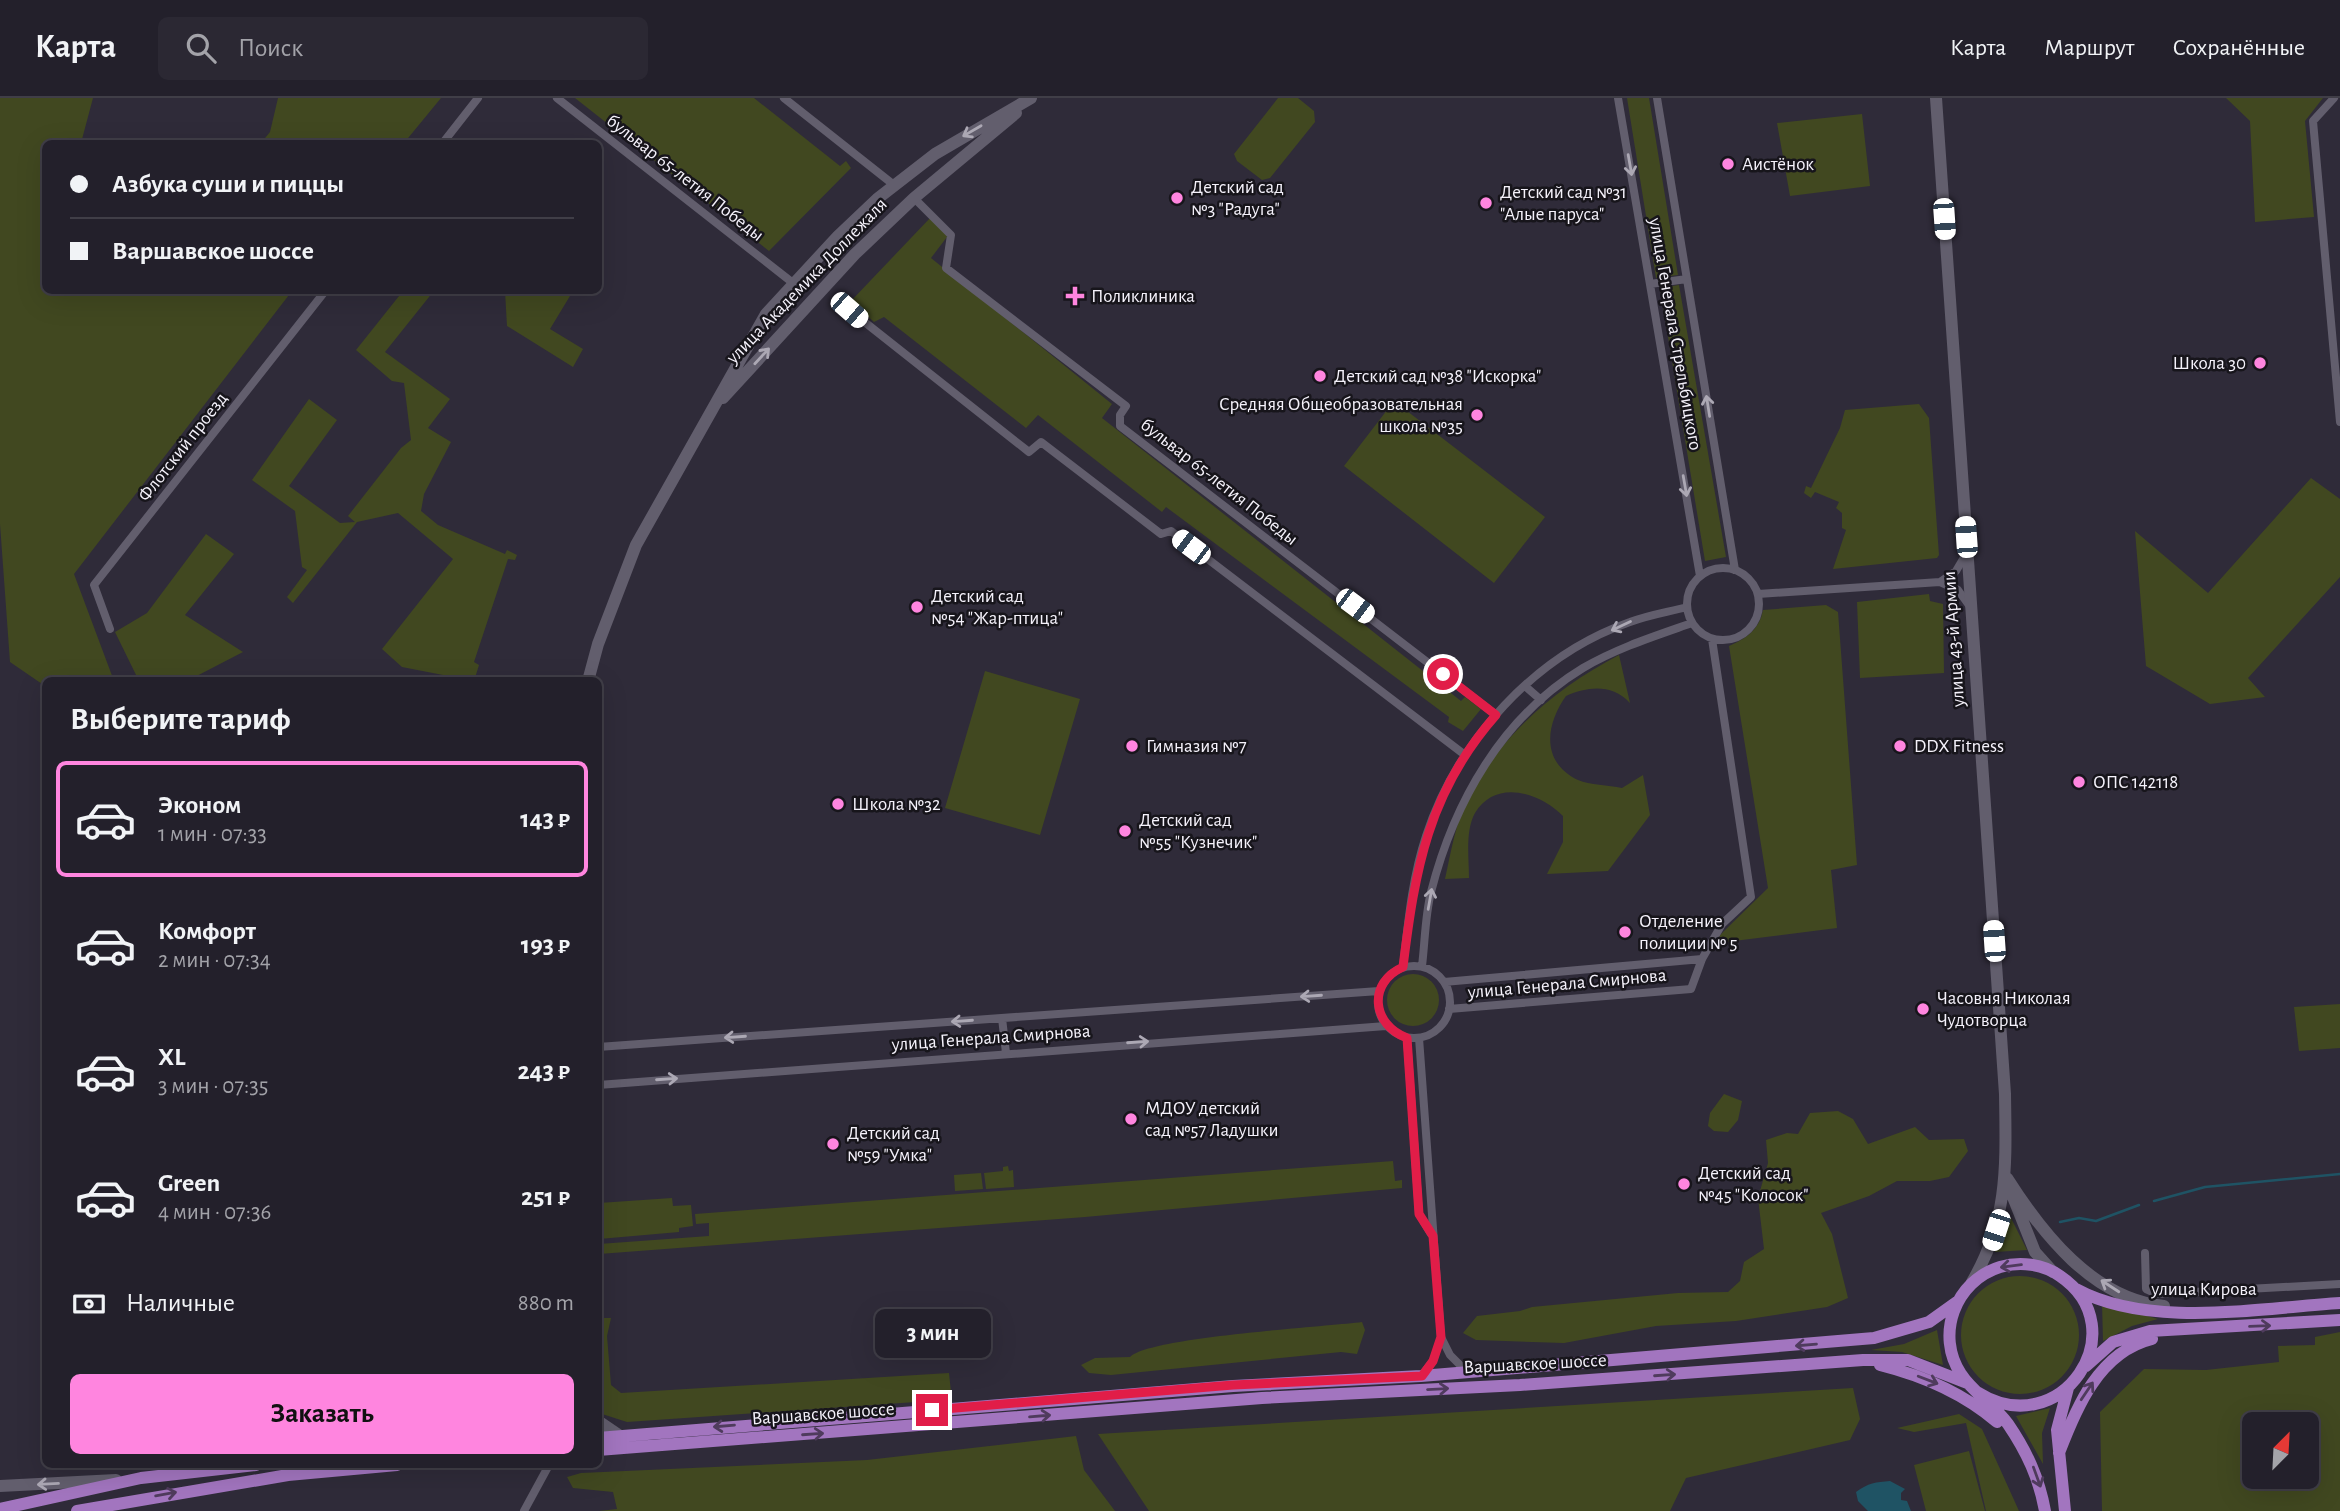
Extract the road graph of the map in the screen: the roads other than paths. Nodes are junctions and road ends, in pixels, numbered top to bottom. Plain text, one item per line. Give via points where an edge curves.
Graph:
1 (478, 98) edge
2 (557, 98) edge
3 (784, 98) edge
4 (1032, 98) edge
5 (1618, 98) edge
6 (1657, 98) edge
7 (1936, 98) edge
8 (2334, 98) edge
9 (446, 140) edge
10 (935, 154) junction
11 (948, 169) junction
12 (894, 185) junction
13 (914, 198) junction
14 (1687, 279) junction
15 (793, 283) junction
16 (1650, 284) junction
17 (323, 294) edge
18 (843, 306) dead end
19 (766, 314) junction
20 (782, 335) junction
21 (709, 413) junction
22 (2340, 422) edge
23 (1967, 551) junction
24 (1735, 570) junction
25 (1700, 576) junction
26 (1940, 582) junction
27 (1758, 594) junction
28 (1686, 607) junction
29 (1971, 609) junction
30 (1692, 623) junction
31 (110, 629) dead end
32 (1712, 639) junction
33 (589, 677) edge
34 (1525, 686) junction
35 (1541, 700) junction
36 (1496, 715) junction
37 (1465, 755) junction
38 (1445, 792) junction
39 (1462, 800) junction
40 (1702, 959) junction
41 (1422, 966) junction
42 (1403, 967) junction
43 (1444, 982) junction
44 (1379, 991) junction
45 (1449, 1009) junction
46 (1002, 1018) junction
47 (1386, 1026) junction
48 (1407, 1038) junction
49 (1419, 1038) junction
50 (602, 1047) edge
51 (1006, 1053) junction
52 (602, 1085) edge
53 (2007, 1178) junction
54 (1417, 1190) junction
55 (1429, 1190) junction
56 (1433, 1236) junction
57 (2145, 1253) dead end
58 (2053, 1272) junction
59 (1972, 1282) junction
60 (2340, 1284) edge
61 (2073, 1287) junction
62 (1957, 1302) junction
63 (2340, 1303) edge
64 (2247, 1309) junction
65 (2340, 1320) edge
66 (2192, 1329) junction
67 (1441, 1337) junction
68 (1863, 1360) junction
69 (2084, 1368) junction
70 (1468, 1373) junction
71 (1422, 1376) junction
72 (1972, 1387) junction
73 (2068, 1388) junction
74 (602, 1424) edge
75 (620, 1436) junction
76 (602, 1438) edge
77 (2022, 1446) junction
78 (602, 1450) edge
79 (2059, 1453) junction
80 (229, 1468) edge
81 (364, 1468) edge
82 (548, 1468) edge
83 (141, 1478) junction
84 (0, 1486) edge
85 (0, 1509) edge
86 (77, 1511) edge
87 (524, 1511) edge
88 (2045, 1511) edge
89 (2065, 1511) edge

1 - 9 street
2 - 15 street, бульвар 65-летия Победы
3 - 12 street
4 -> 10 main road, улица Академика Доллежаля
4 - 11 main road, улица Академика Доллежаля
5 -> 16 street, улица Генерала Стрельбицкого
6 - 14 street, улица Генерала Стрельбицкого
7 - 23 main road, улица 43-й Армии
8 - 22 street via 2313,121
10 - 11 main road via 946,158
10 - 12 main road, улица Академика Доллежаля
11 - 13 main road, улица Академика Доллежаля
12 - 15 main road, улица Академика Доллежаля
13 - 20 main road, улица Академика Доллежаля via 855,254
13 - 36 street, бульвар 65-летия Победы via 951,235 947,268 1126,406 1120,426
14 - 16 street
24 -> 14 street, улица Генерала Стрельбицкого
15 - 19 main road, улица Академика Доллежаля
16 -> 25 street, улица Генерала Стрельбицкого
17 - 31 street, Флотский проезд via 94,585
18 - 37 street via 1029,452 1041,442 1161,534 1171,531
19 - 20 main road via 772,328
19 - 21 main road, улица Академика Доллежаля
21 -> 20 main road, улица Академика Доллежаля
21 - 33 main road, улица Академика Доллежаля via 636,545
23 - 26 street via 1956,571
23 - 29 main road, улица 43-й Армии
24 - 25 street via 1716,568
24 - 27 street via 1745,575
25 - 28 street via 1692,584
26 - 27 street
26 - 29 street via 1958,590
27 - 32 street via 1753,626 1735,639
28 - 30 street
28 -> 34 street via 1629,622 1552,662
29 - 53 main road, улица 43-й Армии
30 - 32 street
30 - 35 street via 1607,655
32 - 40 street via 1751,897 1722,925
34 - 35 street
34 - 36 street
35 - 39 street via 1500,743
36 - 37 street
37 - 38 street
38 - 39 street
38 - 42 street via 1426,834 1413,884
41 -> 39 street via 1430,895
40 - 43 street, улица Генерала Смирнова
40 - 45 street, улица Генерала Смирнова via 1691,989
41 - 42 street
41 - 43 street
42 - 44 street via 1388,976
43 - 45 street
44 -> 46 street, улица Генерала Смирнова
44 - 47 street via 1380,1015
45 - 49 street via 1440,1027
46 -> 50 street, улица Генерала Смирнова
46 - 51 street
47 - 48 street
51 -> 47 street, улица Генерала Смирнова
48 - 49 street
48 - 54 street
49 - 55 street
52 -> 51 street, улица Генерала Смирнова
53 - 58 main road, улица 43-й Армии via 2035,1252
53 - 59 main road, улица 43-й Армии via 1989,1252
64 -> 53 main road via 2150,1304 2125,1296 2061,1250 2038,1227
54 - 55 street
54 - 56 street via 1419,1214
55 - 56 street
56 - 67 street
57 - 60 street via 2146,1289 2157,1294
58 -> 59 main road via 2030,1264 2005,1265
58 - 61 main road
59 - 62 main road
61 - 64 main road, улица Кирова via 2111,1304 2171,1313
61 - 69 main road via 2090,1320 2091,1345
62 -> 70 main road, Варшавское шоссе via 1929,1322 1874,1338
62 - 72 main road via 1949,1325 1950,1350
63 - 64 main road, улица Кирова
66 -> 65 main road, улица Кирова
66 - 69 main road, улица Кирова via 2150,1331 2113,1342
79 -> 66 main road via 2080,1401 2116,1357 2140,1342
67 - 70 street via 1450,1355
67 - 71 street
68 - 72 main road, Варшавское шоссе via 1909,1360
68 -> 77 main road via 1937,1383 1970,1401
78 -> 68 main road, Варшавское шоссе via 1298,1395
69 - 73 main road
70 - 71 main road, Варшавское шоссе
71 -> 75 main road, Варшавское шоссе via 1233,1385
72 - 73 main road via 1998,1403 2023,1406 2048,1401
72 - 77 main road via 2006,1421
73 - 79 main road via 2057,1430
74 - 75 main road
75 - 76 main road, Варшавское шоссе
77 -> 88 main road via 2039,1478
79 - 89 main road
80 - 83 main road
86 -> 81 main road via 288,1475
82 - 87 street
83 -> 84 main road
83 - 85 main road

